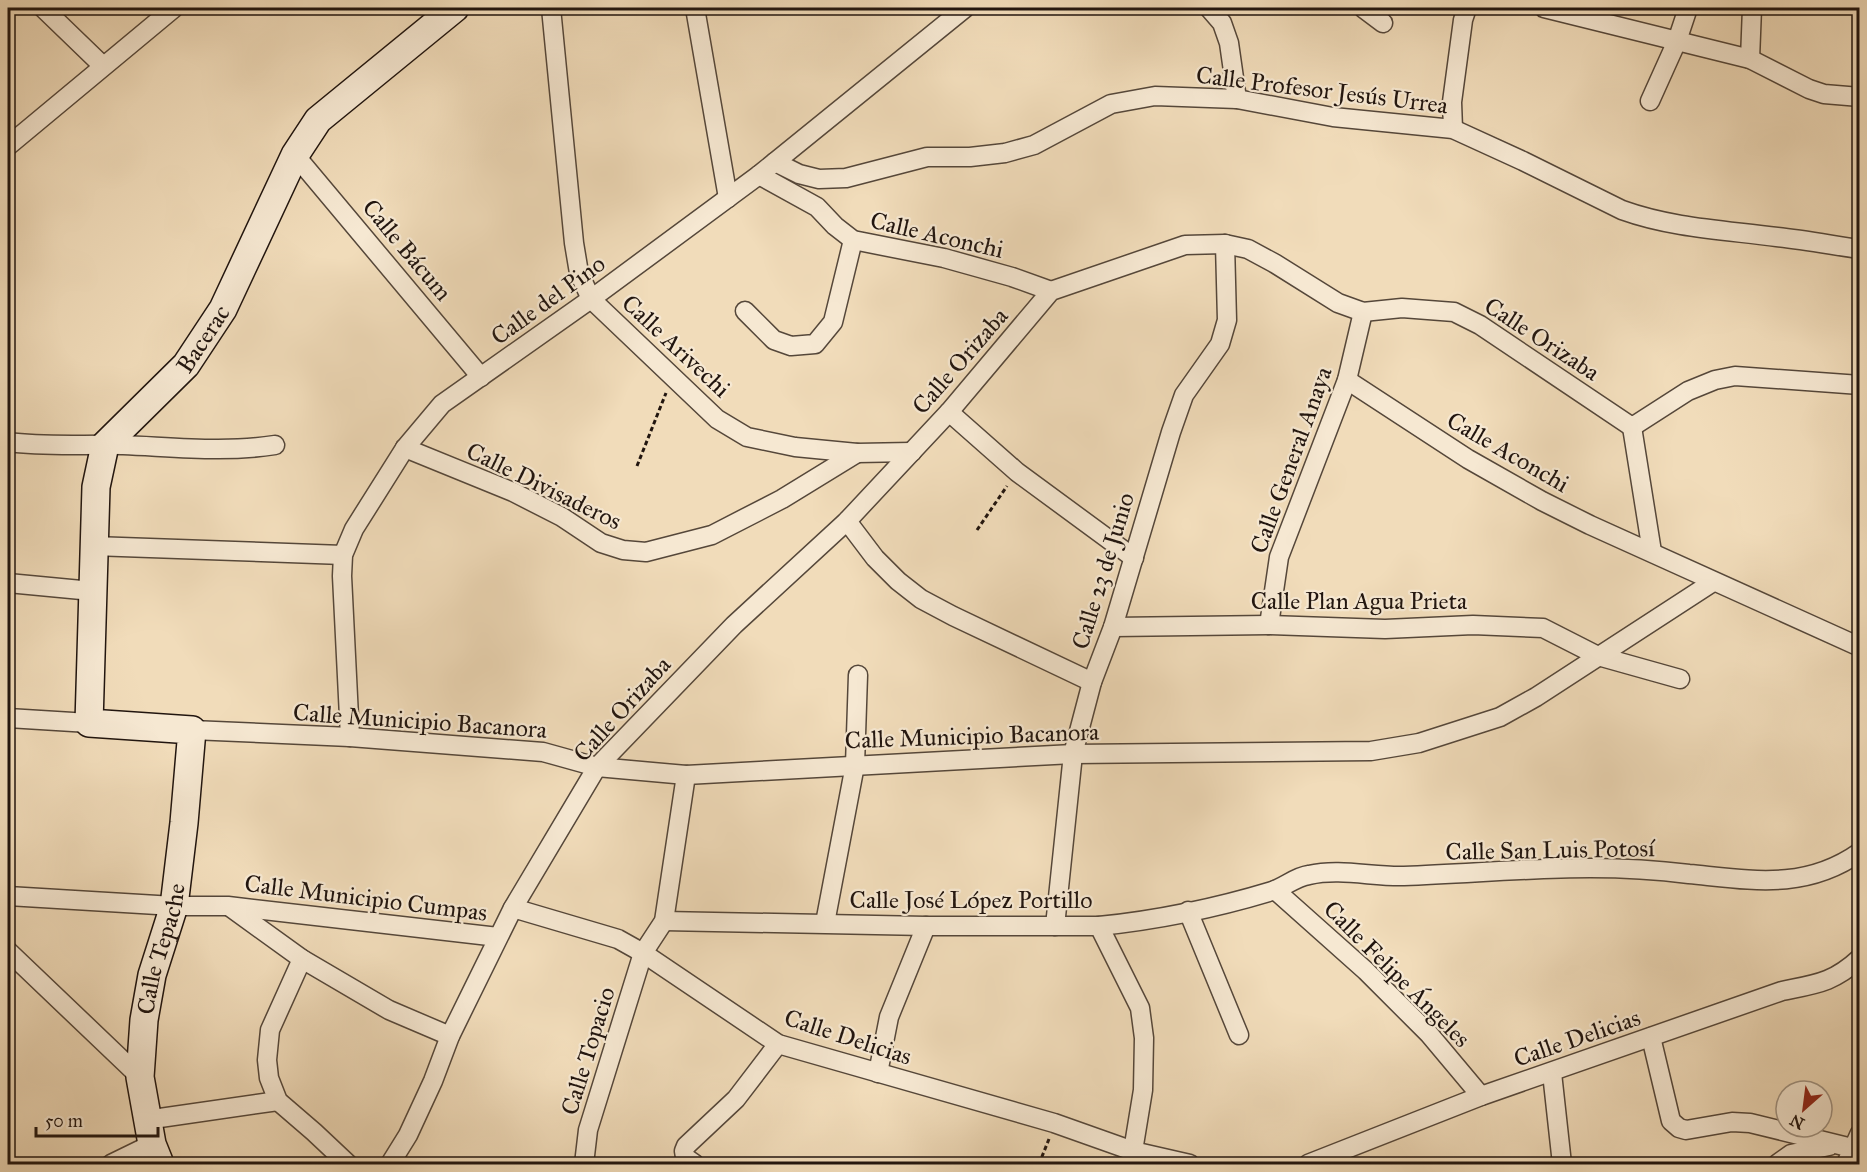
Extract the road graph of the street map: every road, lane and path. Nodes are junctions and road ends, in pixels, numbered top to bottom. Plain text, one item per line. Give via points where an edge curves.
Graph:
1 (43, 8) edge
2 (174, 8) edge
3 (454, 8) edge
4 (551, 8) edge
5 (695, 8) edge
6 (965, 8) edge
7 (1209, 8) edge
8 (1363, 8) edge
9 (1467, 8) edge
10 (1544, 8) edge
11 (1688, 8) edge
12 (1752, 8) edge
13 (1383, 23) dead end
14 (1677, 41) junction
15 (1750, 59) junction
16 (102, 65) junction
17 (1860, 97) edge
18 (1237, 99) junction
19 (1650, 101) dead end
20 (1454, 129) junction
21 (8, 146) edge
22 (295, 155) junction
23 (775, 162) junction
24 (759, 175) junction
25 (728, 198) junction
26 (853, 240) junction
27 (1225, 244) junction
28 (1860, 249) edge
29 (1051, 291) junction
30 (591, 299) junction
31 (745, 311) dead end
32 (1363, 312) junction
33 (481, 377) junction
34 (672, 377) junction
35 (1347, 380) junction
36 (1860, 385) edge
37 (949, 412) junction
38 (1632, 427) junction
39 (8, 442) edge
40 (105, 445) junction
41 (275, 445) dead end
42 (405, 448) junction
43 (912, 452) junction
44 (857, 453) junction
45 (637, 466) dead end
46 (1017, 472) junction
47 (848, 521) junction
48 (977, 530) dead end
49 (93, 546) junction
50 (1652, 552) junction
51 (343, 555) junction
52 (1134, 558) junction
53 (1713, 582) junction
54 (8, 583) edge
55 (92, 591) junction
56 (1269, 625) junction
57 (1113, 627) junction
58 (1860, 647) edge
59 (1598, 656) junction
60 (858, 675) dead end
61 (1680, 679) dead end
62 (1092, 682) junction
63 (8, 718) edge
64 (89, 723) junction
65 (192, 730) junction
66 (350, 737) junction
67 (1073, 754) junction
68 (855, 765) junction
69 (597, 767) junction
70 (686, 775) junction
71 (1860, 852) edge
72 (1275, 890) junction
73 (8, 896) edge
74 (174, 906) junction
75 (228, 906) junction
76 (513, 908) junction
77 (1188, 911) junction
78 (664, 921) junction
79 (825, 923) junction
80 (926, 926) junction
81 (1055, 926) junction
82 (1099, 926) junction
83 (498, 938) junction
84 (8, 951) edge
85 (643, 954) junction
86 (1860, 958) edge
87 (302, 959) junction
88 (1239, 1035) dead end
89 (450, 1036) junction
90 (1652, 1038) junction
91 (777, 1044) junction
92 (878, 1073) junction
93 (1552, 1073) junction
94 (140, 1077) junction
95 (1481, 1096) junction
96 (278, 1101) junction
97 (1054, 1123) junction
98 (153, 1143) edge
99 (1849, 1148) edge
100 (1133, 1151) junction
101 (1315, 1163) edge
102 (111, 1164) edge
103 (348, 1164) edge
104 (390, 1164) edge
105 (584, 1164) edge
106 (695, 1164) edge
107 (1039, 1164) edge
108 (1190, 1164) edge
109 (1562, 1164) edge
110 (1777, 1164) edge

1 - 16 street
2 - 16 street
3 - 22 street, Bacerac via 318,120
4 - 30 street, Calle Arivechi via 574,243 579,273
5 - 25 street
6 - 23 street, Calle del Pino
7 - 18 street via 1222,23 1229,42
8 - 13 street
9 - 20 street via 1452,102
10 - 14 street
11 - 14 street
12 - 15 street
14 - 15 street
14 - 19 street
15 - 17 street via 1816,92
16 - 21 street
18 - 20 street, Calle Profesor Jesús Urrea via 1333,117
18 - 23 street, Calle Profesor Jesús Urrea via 1155,96 1111,104 1034,145 970,157 927,157 846,178 819,179
20 - 28 street, Calle Profesor Jesús Urrea via 1638,216 1692,228
22 - 33 street, Calle Bácum
22 - 40 street, Bacerac via 223,309 186,365
23 - 24 street, Calle del Pino
24 - 25 street, Calle del Pino
24 - 26 street, Calle Aconchi via 817,207
25 - 30 street, Calle del Pino
26 - 29 street, Calle Aconchi via 944,258
26 - 31 street via 833,322 815,344 791,346 774,340
27 - 29 street, Calle Orizaba via 1185,245
27 - 32 street, Calle Orizaba via 1248,249 1338,303
27 - 52 street, Calle 23 de Junio via 1227,320 1220,344 1184,395
29 - 37 street, Calle Orizaba
30 - 33 street, Calle del Pino
30 - 34 street, Calle Arivechi
32 - 35 street, Calle General Anaya
32 - 38 street, Calle Orizaba via 1402,308 1454,312 1480,325
33 - 42 street, Calle del Pino via 442,404
34 - 44 street, Calle Arivechi via 717,419 747,437
34 - 45 path
35 - 50 street, Calle Aconchi via 1468,459 1581,521
35 - 56 street, Calle General Anaya via 1279,557
36 - 38 street via 1735,376 1688,391
37 - 43 street, Calle Orizaba
37 - 46 street
38 - 50 street
39 - 40 street
40 - 41 street via 251,449
40 - 49 street via 96,487
42 - 44 street, Calle Divisaderos via 513,492 601,543 646,552 712,535 782,499
42 - 51 street, Calle del Pino via 354,529
43 - 44 street, Calle Arivechi
43 - 47 street, Calle Orizaba
46 - 48 path
46 - 52 street
47 - 62 street via 875,558 921,599
47 - 69 street, Calle Orizaba via 734,625
49 - 51 street
49 - 55 street
50 - 53 street
51 - 66 street, Calle del Pino
52 - 57 street, Calle 23 de Junio
53 - 58 street
53 - 59 street, Calle Municipio Bacanora
54 - 55 street
55 - 64 street
56 - 57 street, Calle Plan Agua Prieta
56 - 59 street, Calle Plan Agua Prieta via 1543,628
57 - 62 street, Calle 23 de Junio
59 - 61 street, Calle Plan Agua Prieta
59 - 67 street, Calle Municipio Bacanora via 1500,717 1419,743 1371,751
60 - 68 street
62 - 67 street, Calle 23 de Junio
63 - 64 street
64 - 65 street
65 - 66 street, Calle Municipio Bacanora
65 - 74 street, Calle Tepache
66 - 69 street, Calle Municipio Bacanora via 543,752
67 - 68 street, Calle Municipio Bacanora
67 - 81 street, Calle 23 de Junio
68 - 70 street, Calle Municipio Bacanora
68 - 79 street
69 - 70 street, Calle Municipio Bacanora
69 - 76 street, Calle Orizaba
70 - 78 street
71 - 72 street, Calle San Luis Potosí via 1842,864 1778,882 1590,868 1401,876 1311,874
72 - 77 street, Calle José López Portillo
72 - 95 street, Calle Felipe Ángeles via 1429,1034
73 - 74 street, Calle Municipio Cumpas
74 - 75 street, Calle Municipio Cumpas
74 - 94 street, Calle Tepache via 152,975
75 - 83 street, Calle Municipio Cumpas
75 - 87 street, Calle Municipio Cumpas
76 - 83 street, Calle Orizaba
76 - 85 street, Calle Delicias via 618,939
77 - 82 street, Calle José López Portillo
77 - 88 street
78 - 79 street, Calle José López Portillo
78 - 85 street, Calle Topacio
79 - 80 street, Calle José López Portillo
80 - 81 street, Calle José López Portillo
80 - 92 street via 889,1017
81 - 82 street, Calle José López Portillo
82 - 100 street via 1140,1008 1143,1090
83 - 89 street, Calle Orizaba
84 - 94 street
85 - 91 street, Calle Delicias
85 - 105 street, Calle Topacio via 588,1130
86 - 90 street, Calle Delicias via 1829,980 1782,992
87 - 89 street, Calle Municipio Cumpas via 389,1010
87 - 96 street via 270,1030 269,1078
89 - 104 street, Calle Orizaba via 408,1135
90 - 93 street, Calle Delicias
90 - 99 street via 1671,1121 1679,1128 1750,1123
91 - 92 street, Calle Delicias
91 - 106 street via 736,1099 686,1146 685,1157
92 - 97 street, Calle Delicias
93 - 95 street, Calle Delicias
93 - 109 street
94 - 98 street, Calle Tepache
95 - 101 street, Calle Delicias
96 - 98 street
96 - 103 street
97 - 100 street, Calle Delicias
97 - 107 path
98 - 102 street
99 - 110 street via 1791,1154
100 - 108 street, Calle Delicias

